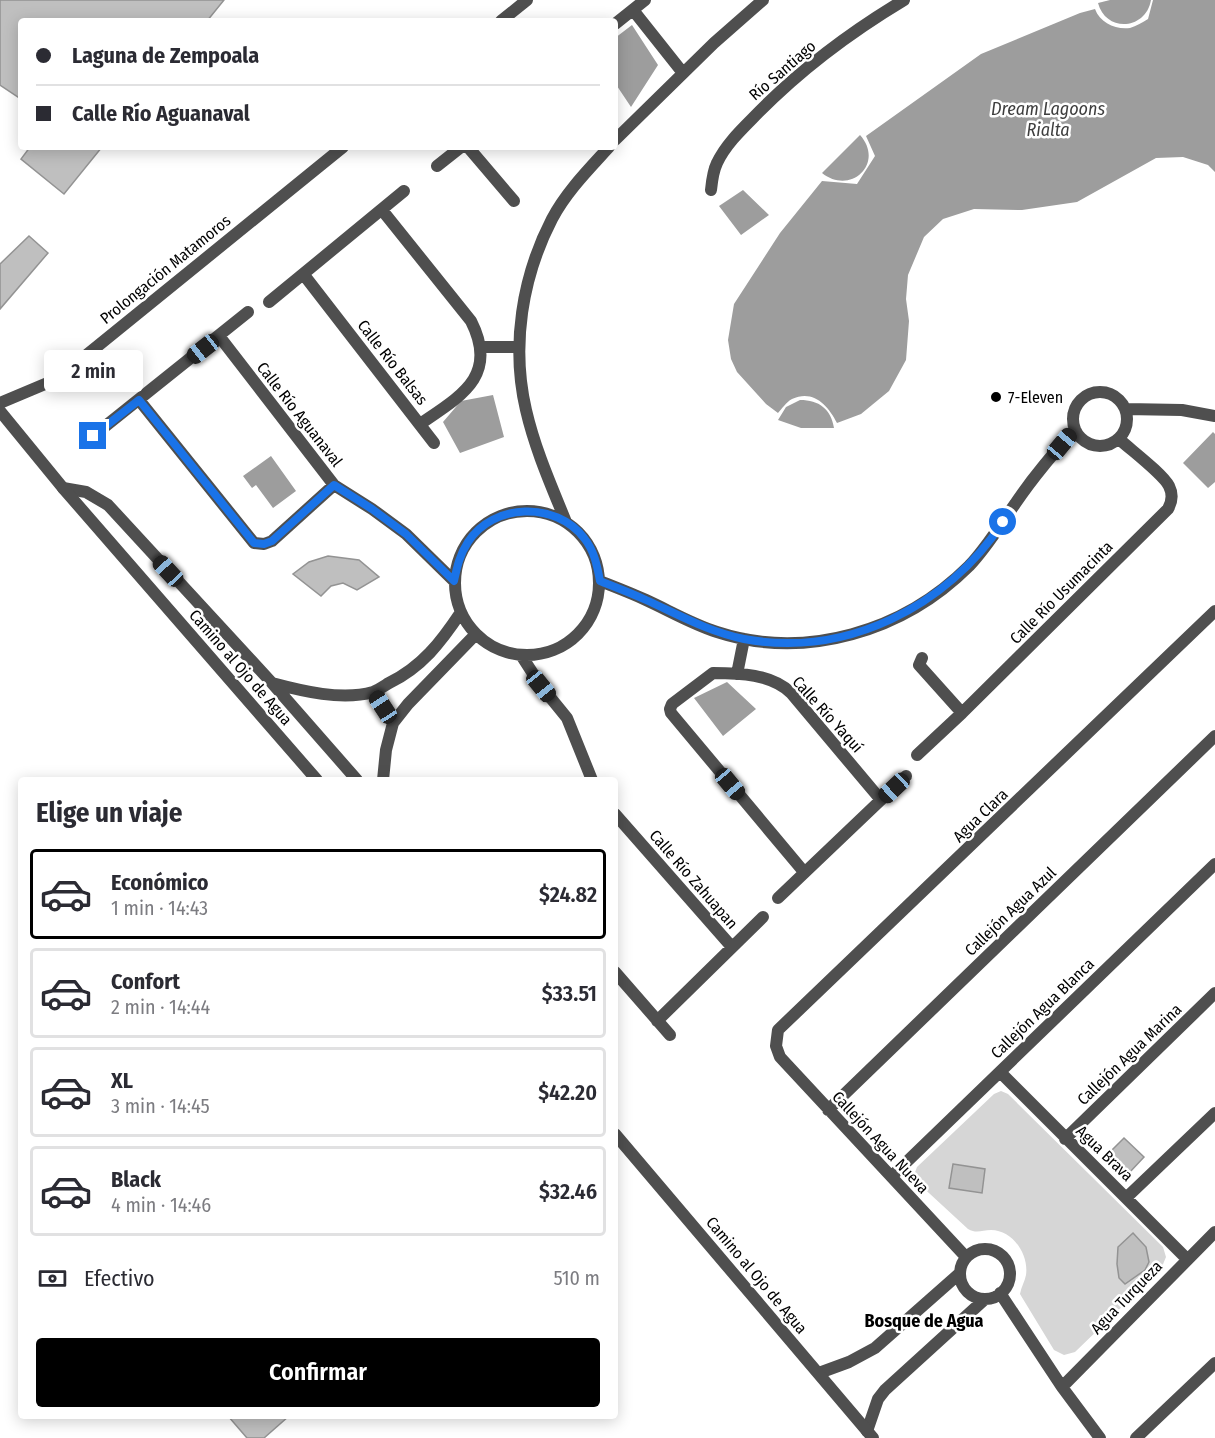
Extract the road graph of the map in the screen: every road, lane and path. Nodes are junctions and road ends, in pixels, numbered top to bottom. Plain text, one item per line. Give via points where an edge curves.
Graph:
1 (527, 0) edge
2 (645, 0) edge
3 (763, 0) edge
4 (904, 0) edge
5 (633, 10) junction
6 (505, 18) edge
7 (618, 22) edge
8 (683, 73) junction
9 (618, 137) edge
10 (339, 150) edge
11 (457, 150) edge
12 (471, 150) edge
13 (606, 150) edge
14 (437, 166) dead end
15 (711, 190) dead end
16 (404, 191) dead end
17 (514, 201) dead end
18 (382, 210) junction
19 (304, 275) junction
20 (269, 302) dead end
21 (248, 312) dead end
22 (219, 336) junction
23 (481, 347) junction
24 (519, 347) junction
25 (139, 400) junction
26 (0, 403) edge
27 (1126, 408) junction
28 (0, 411) edge
29 (1215, 416) edge
30 (420, 424) junction
31 (1075, 429) junction
32 (93, 436) dead end
33 (1119, 439) junction
34 (434, 443) dead end
35 (334, 485) junction
36 (63, 488) junction
37 (566, 522) junction
38 (454, 581) junction
39 (600, 581) junction
40 (1215, 611) edge
41 (460, 612) junction
42 (476, 634) junction
43 (744, 639) junction
44 (521, 656) junction
45 (922, 658) dead end
46 (737, 674) junction
47 (272, 683) junction
48 (373, 692) junction
49 (962, 713) junction
50 (393, 723) junction
51 (1215, 736) edge
52 (917, 755) dead end
53 (906, 776) dead end
54 (314, 777) edge
55 (354, 777) edge
56 (383, 777) edge
57 (591, 777) edge
58 (881, 800) junction
59 (618, 817) edge
60 (1215, 864) edge
61 (804, 872) junction
62 (778, 898) dead end
63 (763, 917) dead end
64 (731, 946) junction
65 (618, 976) edge
66 (1215, 993) edge
67 (657, 1021) junction
68 (670, 1035) dead end
69 (776, 1046) joint
70 (1000, 1072) junction
71 (828, 1110) junction
72 (1215, 1113) edge
73 (618, 1138) edge
74 (1065, 1139) junction
75 (892, 1176) junction
76 (1127, 1197) junction
77 (1215, 1232) edge
78 (966, 1257) junction
79 (1187, 1259) junction
80 (960, 1273) junction
81 (1000, 1293) junction
82 (985, 1299) junction
83 (1215, 1363) edge
84 (819, 1373) junction
85 (1062, 1387) junction
86 (870, 1435) edge
87 (1100, 1438) edge
88 (1136, 1438) edge

1 - 6 street
2 - 5 street
3 - 8 street
4 - 15 street, Río Santiago via 852,33 765,106 719,160
5 - 7 street
5 - 8 street
8 - 9 street
10 - 26 street, Prolongación Matamoros via 57,379
11 - 14 street
12 - 17 street
13 - 24 street via 578,182 544,237 528,279
16 - 18 street
18 - 19 street
18 - 23 street via 471,321
19 - 20 street
19 - 30 street, Calle Río Balsas
21 - 22 street
22 - 25 street
22 - 35 street, Calle Río Aguanaval
23 - 24 street
23 - 30 street, Calle Río Balsas via 477,376 467,389
24 - 37 street via 525,409
25 - 32 street
25 - 35 street, Calle Río Aguanaval via 254,543 272,541
27 - 29 street via 1182,410
27 - 31 street via 1115,396 1090,394 1077,405
27 - 33 street via 1127,425
28 - 36 street, Camino al Ojo de Agua
30 - 34 street
31 - 33 street via 1091,445 1106,446
31 - 43 street via 969,566 916,607 866,631 830,640 789,643
33 - 49 street, Calle Río Usumacinta via 1166,481 1172,494 1170,506
35 - 38 street via 406,534
36 - 47 street via 86,492 108,505
36 - 54 street, Camino al Ojo de Agua
37 - 38 street via 546,513 525,511 493,520 469,540 458,560
37 - 39 street via 584,537 596,558
38 - 41 street
39 - 43 street via 692,622
39 - 44 street via 597,605 586,627 553,650
40 - 69 street, Agua Clara via 778,1030
41 - 42 street
41 - 48 street via 422,662
42 - 44 street via 496,649
42 - 50 street
43 - 46 street
44 - 57 street via 567,718
45 - 49 street via 919,664
46 - 58 street, Calle Río Yaquí via 772,679 783,685
46 - 61 street, Calle Río Yaquí via 712,673 672,704 670,711
47 - 48 street via 327,694
47 - 55 street
48 - 50 street
49 - 52 street
50 - 56 street
51 - 71 street, Callejón Agua Azul
53 - 58 street
58 - 61 street
59 - 64 street, Calle Río Zahuapan
60 - 70 street, Callejón Agua Blanca
61 - 62 street
63 - 64 street
64 - 67 street, Calle Río Zahuapan
65 - 67 street
66 - 74 street, Callejón Agua Marina
67 - 68 street
69 - 71 street, Callejón Agua Nueva via 780,1057
70 - 74 street, Agua Brava
70 - 75 street, Callejón Agua Blanca
71 - 75 street, Callejón Agua Nueva
72 - 76 street
73 - 84 street, Camino al Ojo de Agua
74 - 76 street, Agua Brava
75 - 78 street, Callejón Agua Nueva
76 - 79 street, Agua Brava
77 - 79 street, Agua Turqueza
78 - 80 street
78 - 81 street via 981,1249 1003,1257 1010,1272
79 - 85 street, Agua Turqueza
80 - 82 street via 964,1288
80 - 84 street via 875,1348
81 - 82 street
81 - 85 street
82 - 86 street via 885,1390 878,1399
83 - 88 street
84 - 86 street, Camino al Ojo de Agua
85 - 87 street

